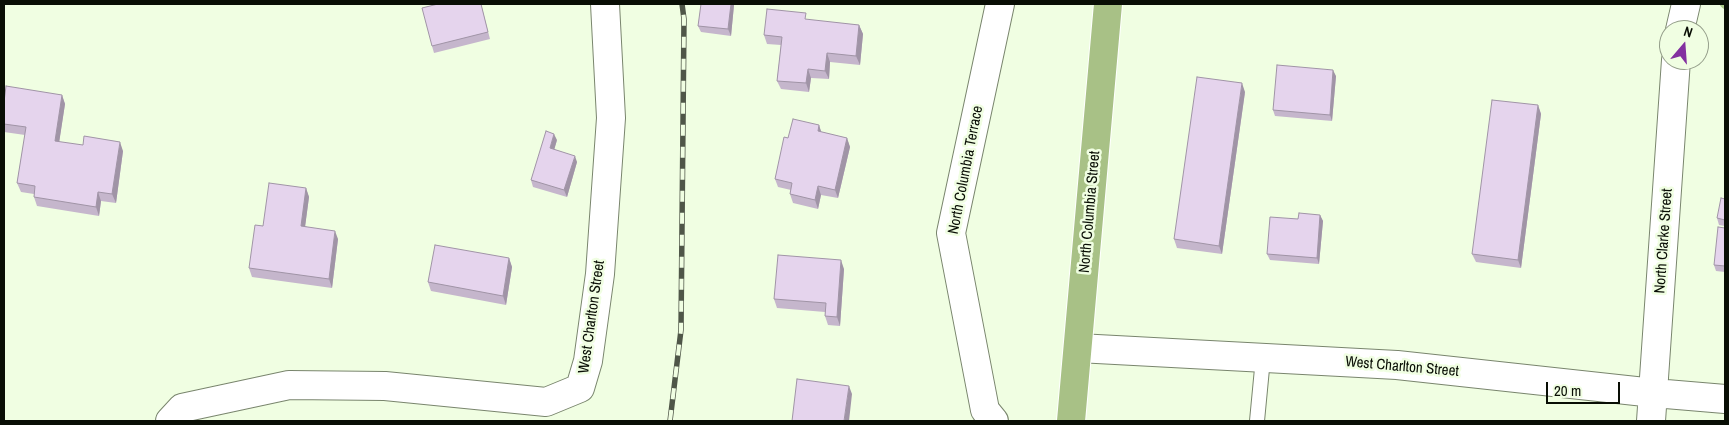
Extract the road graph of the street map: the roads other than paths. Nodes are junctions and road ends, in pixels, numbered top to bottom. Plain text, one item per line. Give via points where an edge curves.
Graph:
1 (605, 4) edge
2 (1000, 4) edge
3 (1108, 4) edge
4 (1686, 4) edge
5 (1682, 20) edge
6 (1675, 70) edge
7 (1078, 348) junction
8 (1263, 358) junction
9 (1654, 394) junction
10 (1725, 399) edge
11 (170, 421) edge
12 (994, 421) edge
13 (1071, 421) edge
14 (1257, 421) edge
15 (1651, 421) edge

1 - 11 street, West Charlton Street via 610,128 600,274 588,361 580,388 546,402 386,386 288,385 182,408
2 - 12 street, North Columbia Terrace via 951,233 984,410
3 - 7 main road, North Columbia Street
4 - 5 street
6 - 9 street, North Clarke Street
7 - 8 street, West Charlton Street
7 - 13 main road, North Columbia Street
8 - 9 street, West Charlton Street via 1397,365
8 - 14 lane
9 - 10 street, West Charlton Street
9 - 15 street, North Clarke Street

